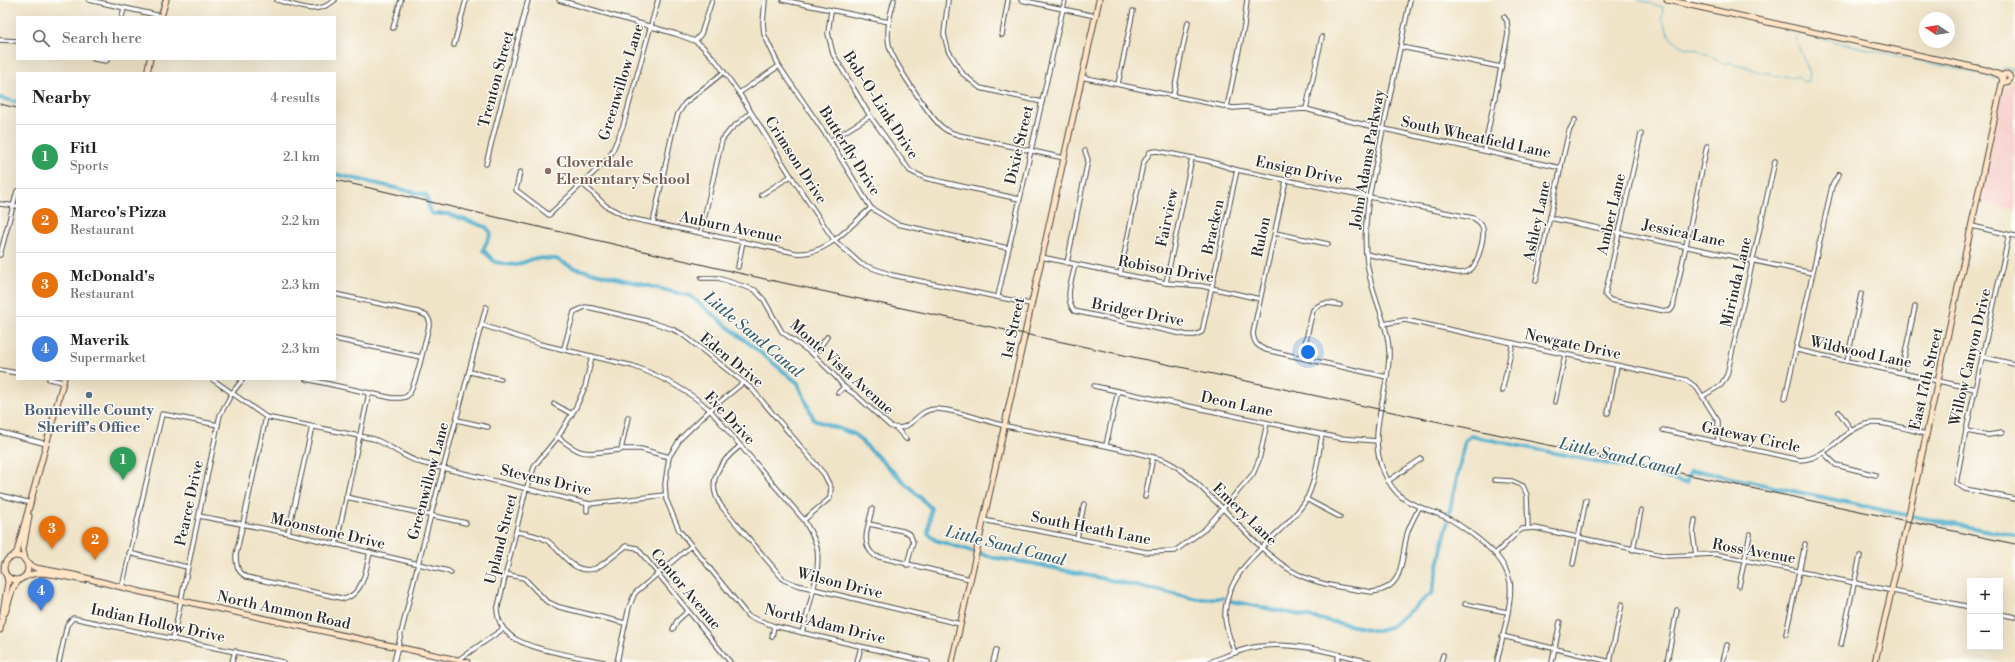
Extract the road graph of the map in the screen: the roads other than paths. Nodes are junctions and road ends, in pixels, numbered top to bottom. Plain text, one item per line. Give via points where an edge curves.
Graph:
1 (89, 0) edge
2 (166, 0) edge
3 (277, 0) edge
4 (335, 0) edge
5 (401, 0) edge
6 (466, 0) edge
7 (528, 0) edge
8 (559, 0) edge
9 (658, 0) edge
10 (712, 0) edge
11 (766, 0) edge
12 (783, 0) edge
13 (894, 0) edge
14 (948, 0) edge
15 (1008, 0) edge
16 (1022, 0) edge
17 (1065, 0) edge
18 (1099, 0) edge
19 (1247, 0) edge
20 (1410, 0) edge
21 (1667, 0) edge
22 (124, 8) junction
23 (1063, 9) junction
24 (831, 12) junction
25 (1133, 12) dead end
26 (122, 16) edge
27 (157, 16) edge
28 (161, 16) edge
29 (1095, 16) junction
30 (1504, 17) dead end
31 (889, 22) junction
32 (1188, 22) dead end
33 (650, 27) junction
34 (393, 28) dead end
35 (1002, 35) dead end
36 (1322, 37) dead end
37 (0, 40) edge
38 (16, 41) edge
39 (695, 41) junction
40 (454, 45) dead end
41 (1401, 47) junction
42 (150, 60) edge
43 (779, 66) junction
44 (1501, 66) junction
45 (147, 72) edge
46 (724, 72) junction
47 (1081, 77) junction
48 (2008, 78) edge
49 (1118, 84) junction
50 (739, 93) junction
51 (1173, 96) junction
52 (1042, 102) junction
53 (1227, 107) junction
54 (1306, 110) junction
55 (750, 113) junction
56 (870, 116) junction
57 (1575, 120) dead end
58 (1383, 129) junction
59 (1641, 134) dead end
60 (830, 141) junction
61 (1707, 146) dead end
62 (1031, 150) junction
63 (1484, 150) junction
64 (1085, 151) dead end
65 (1064, 158) junction
66 (1192, 158) junction
67 (1775, 162) dead end
68 (486, 164) dead end
69 (1561, 168) junction
70 (1237, 170) junction
71 (520, 172) dead end
72 (1839, 174) dead end
73 (791, 176) junction
74 (1286, 180) junction
75 (583, 184) junction
76 (761, 196) dead end
77 (1369, 197) junction
78 (1019, 199) junction
79 (0, 204) edge
80 (15, 205) edge
81 (871, 208) junction
82 (1550, 218) junction
83 (653, 223) junction
84 (1972, 226) junction
85 (1619, 231) junction
86 (701, 232) junction
87 (1275, 233) junction
88 (2010, 234) junction
89 (2015, 236) edge
90 (834, 240) junction
91 (743, 241) junction
92 (1328, 244) dead end
93 (1686, 245) junction
94 (1008, 248) junction
95 (1366, 254) junction
96 (0, 255) edge
97 (1041, 257) junction
98 (1753, 260) junction
99 (1067, 263) junction
100 (1075, 265) junction
101 (738, 267) dead end
102 (1812, 273) junction
103 (1120, 274) junction
104 (701, 278) dead end
105 (1536, 281) dead end
106 (1166, 283) junction
107 (1212, 288) junction
108 (336, 294) edge
109 (1861, 294) dead end
110 (998, 296) junction
111 (1260, 299) junction
112 (1030, 304) junction
113 (1340, 305) dead end
114 (486, 307) dead end
115 (1915, 307) dead end
116 (1383, 324) junction
117 (482, 325) junction
118 (827, 337) dead end
119 (336, 339) edge
120 (1513, 343) junction
121 (564, 348) junction
122 (1797, 350) junction
123 (814, 355) junction
124 (1565, 355) junction
125 (592, 356) junction
126 (1302, 357) junction
127 (1983, 357) junction
128 (421, 358) junction
129 (1847, 361) junction
130 (2014, 364) dead end
131 (1617, 366) junction
132 (0, 370) edge
133 (470, 372) junction
134 (1901, 372) junction
135 (16, 373) edge
136 (1387, 377) junction
137 (501, 379) dead end
138 (213, 380) edge
139 (242, 380) edge
140 (310, 380) edge
141 (1939, 380) junction
142 (64, 381) edge
143 (744, 382) junction
144 (1094, 386) dead end
145 (844, 387) junction
146 (1975, 389) junction
147 (1118, 391) junction
148 (1502, 391) dead end
149 (232, 393) junction
150 (369, 393) junction
151 (838, 393) dead end
152 (1703, 396) junction
153 (1785, 398) dead end
154 (1555, 402) dead end
155 (554, 404) dead end
156 (710, 410) junction
157 (1839, 412) dead end
158 (1608, 413) dead end
159 (572, 414) junction
160 (266, 417) junction
161 (628, 417) dead end
162 (457, 420) junction
163 (1267, 423) junction
164 (218, 425) junction
165 (1004, 425) junction
166 (312, 427) junction
167 (488, 427) dead end
168 (896, 428) junction
169 (1663, 430) dead end
170 (1852, 431) junction
171 (1966, 431) junction
172 (0, 432) edge
173 (1926, 434) junction
174 (2002, 434) dead end
175 (1322, 435) junction
176 (359, 437) junction
177 (558, 437) junction
178 (906, 438) dead end
179 (1377, 441) junction
180 (1718, 442) junction
181 (47, 444) junction
182 (1106, 445) junction
183 (740, 446) junction
184 (623, 449) junction
185 (1824, 453) junction
186 (1153, 456) junction
187 (669, 457) junction
188 (1421, 459) dead end
189 (444, 467) junction
190 (1876, 476) dead end
191 (1494, 480) dead end
192 (1388, 481) junction
193 (526, 489) junction
194 (0, 495) edge
195 (665, 495) junction
196 (346, 497) junction
197 (1145, 497) dead end
198 (1306, 500) junction
199 (1586, 500) dead end
200 (2015, 500) edge
201 (587, 503) junction
202 (1084, 504) dead end
203 (30, 506) junction
204 (1223, 508) junction
205 (1419, 508) junction
206 (872, 509) dead end
207 (1641, 510) dead end
208 (587, 511) dead end
209 (431, 515) junction
210 (199, 516) junction
211 (1340, 517) dead end
212 (804, 520) junction
213 (983, 520) junction
214 (1695, 520) dead end
215 (466, 523) dead end
216 (243, 524) junction
217 (869, 524) junction
218 (1528, 528) junction
219 (516, 532) junction
220 (288, 533) junction
221 (1750, 534) dead end
222 (1077, 538) junction
223 (1578, 538) junction
224 (336, 544) junction
225 (1805, 544) dead end
226 (691, 546) junction
227 (1262, 547) junction
228 (1633, 550) junction
229 (370, 552) junction
230 (129, 553) junction
231 (1495, 554) junction
232 (1696, 555) junction
233 (1860, 556) dead end
234 (10, 558) junction
235 (1745, 560) junction
236 (0, 561) edge
237 (26, 561) junction
238 (418, 564) junction
239 (1573, 564) dead end
240 (907, 565) junction
241 (187, 567) junction
242 (0, 568) edge
243 (1800, 571) junction
244 (451, 573) dead end
245 (505, 574) junction
246 (658, 574) junction
247 (6, 575) junction
248 (21, 579) junction
249 (970, 579) junction
250 (95, 581) junction
251 (1854, 583) junction
252 (1739, 586) dead end
253 (122, 587) junction
254 (812, 589) junction
255 (1892, 591) junction
256 (181, 600) junction
257 (1465, 604) dead end
258 (1622, 604) dead end
259 (1967, 607) edge
260 (1677, 610) dead end
261 (688, 611) junction
262 (1507, 612) junction
263 (2003, 615) edge
264 (2015, 617) edge
265 (2, 621) junction
266 (1560, 622) dead end
267 (625, 623) junction
268 (960, 624) junction
269 (774, 626) junction
270 (503, 628) junction
271 (673, 629) dead end
272 (0, 630) edge
273 (802, 633) junction
274 (1786, 634) dead end
275 (1502, 636) junction
276 (772, 637) dead end
277 (173, 638) junction
278 (1727, 645) dead end
279 (1841, 645) dead end
280 (397, 646) junction
281 (861, 646) junction
282 (1555, 647) junction
283 (996, 650) dead end
284 (235, 651) junction
285 (1235, 653) junction
286 (1339, 655) junction
287 (1443, 655) dead end
288 (458, 660) junction
289 (59, 662) edge
290 (232, 662) edge
291 (283, 662) edge
292 (394, 662) edge
293 (467, 662) edge
294 (604, 662) edge
295 (617, 662) edge
296 (730, 662) edge
297 (858, 662) edge
298 (928, 662) edge
299 (952, 662) edge
300 (993, 662) edge
301 (1210, 662) edge
302 (1337, 662) edge
303 (1370, 662) edge
304 (1441, 662) edge
305 (1497, 662) edge
306 (1552, 662) edge
307 (1610, 662) edge
308 (1667, 662) edge
309 (1723, 662) edge
310 (1875, 662) edge

1 - 22 street
2 - 28 main road
3 - 4 street via 319,10
5 - 34 street
6 - 40 street
7 - 68 street, Trenton Street
8 - 33 street, Crimson Drive
9 - 33 street, Greenwillow Lane
10 - 39 street via 701,34
11 - 43 street, Butterfly Drive via 764,34
12 - 24 street
13 - 31 street
14 - 52 street via 944,34 948,50 963,74 980,88
15 - 35 street
16 - 23 street
17 - 23 street, Dixie Street
18 - 29 main road, 1st Street
19 - 53 street
20 - 41 street, John Adams Parkway
21 - 48 main road via 1986,70
22 - 26 street
22 - 27 street
23 - 29 street
23 - 52 street, Dixie Street
24 - 31 street
24 - 56 street, Bob-O-Link Drive via 828,33 833,54
25 - 49 street
29 - 47 main road, 1st Street
30 - 44 street via 1508,34
31 - 62 street via 887,31 890,50 920,99 942,128 954,134
32 - 51 street
33 - 39 street, Crimson Drive
33 - 75 street, Greenwillow Lane via 618,141 607,160
36 - 54 street
37 - 38 street
39 - 46 street, Crimson Drive
41 - 44 street
41 - 58 street, John Adams Parkway
42 - 45 main road
43 - 50 street
43 - 60 street, Butterfly Drive
44 - 63 street
46 - 50 street, Crimson Drive
46 - 83 street via 685,103 678,114
47 - 49 street, South Wheatfield Lane
47 - 65 main road, 1st Street
48 - 84 main road, East 17th Street via 1999,102
49 - 51 street, South Wheatfield Lane
50 - 55 street, Crimson Drive
51 - 53 street, South Wheatfield Lane
52 - 62 street, Dixie Street
53 - 54 street, South Wheatfield Lane via 1269,111
54 - 58 street, South Wheatfield Lane
55 - 73 street, Crimson Drive
55 - 86 street via 722,140
56 - 60 street
56 - 78 street, Bob-O-Link Drive via 901,161 916,175
57 - 69 street, Ashley Lane
58 - 63 street, South Wheatfield Lane
58 - 77 street, John Adams Parkway
59 - 85 street, Amber Lane
60 - 81 street, Butterfly Drive
61 - 93 street
62 - 65 street
62 - 78 street, Dixie Street
63 - 69 street, South Wheatfield Lane
64 - 99 street via 1088,160
65 - 97 main road, 1st Street
66 - 70 street, Ensign Drive
66 - 103 street, Ensign Drive via 1167,152 1150,152 1143,164
66 - 106 street, Fairview
67 - 98 street, Mirinda Lane
69 - 82 street, Ashley Lane
70 - 74 street, Ensign Drive
70 - 107 street, Bracken
71 - 75 street, Greenwillow Lane via 516,190 549,215
72 - 102 street, Wildwood Lane via 1832,186
73 - 76 street
73 - 90 street, Crimson Drive
74 - 77 street, Ensign Drive
74 - 87 street, Rulon
75 - 83 street, Auburn Avenue via 614,212
77 - 95 street, John Adams Parkway via 1365,227
77 - 95 street, Ensign Drive via 1473,218 1480,222 1483,234 1475,266 1464,273
78 - 94 street, Dixie Street
79 - 80 street
80 - 96 street
81 - 90 street, Auburn Avenue
81 - 94 street, Butterfly Drive via 897,224
82 - 85 street, Jessica Lane
82 - 105 street, Ashley Lane
83 - 86 street, Auburn Avenue
84 - 88 street
84 - 141 main road, East 17th Street
85 - 93 street, Jessica Lane
85 - 93 street, Amber Lane via 1605,295 1607,299 1668,312 1673,307
86 - 91 street, Auburn Avenue
87 - 92 street
87 - 111 street, Rulon
88 - 89 street
88 - 127 street, Willow Canyon Drive
90 - 91 street, Auburn Avenue via 814,252 805,254
90 - 110 street, Crimson Drive via 861,264 878,271
91 - 101 street
93 - 98 street, Jessica Lane
94 - 110 street, Dixie Street
95 - 116 street, John Adams Parkway
97 - 99 street, Robison Drive
97 - 112 main road, 1st Street
98 - 102 street, Jessica Lane
98 - 152 street, Mirinda Lane via 1727,375 1721,385
99 - 100 street, Robison Drive
100 - 103 street, Robison Drive
100 - 107 street, Bridger Drive via 1068,298 1069,305 1074,311 1187,335 1202,332
102 - 122 street, Wildwood Lane
103 - 106 street, Robison Drive
104 - 123 street, Monte Vista Avenue via 718,278 755,290 764,300 782,332
106 - 107 street, Robison Drive
107 - 111 street, Robison Drive
108 - 128 street via 427,316 430,322
109 - 129 street
110 - 112 street, Crimson Drive
111 - 126 street, Rulon via 1253,333 1254,341 1266,350
112 - 165 main road, 1st Street
113 - 126 street via 1324,303 1313,310
114 - 117 street, Greenwillow Lane
115 - 134 street
116 - 120 street, Newgate Drive via 1405,320
116 - 136 street, John Adams Parkway via 1388,339
117 - 121 street, Eve Drive via 524,339
117 - 133 street, Greenwillow Lane
118 - 123 street
119 - 128 street
120 - 124 street, Newgate Drive
120 - 148 street
121 - 125 street, Eve Drive
121 - 143 street, Eden Drive via 574,312 585,307 592,308 672,329 708,353
122 - 129 street, Wildwood Lane
122 - 153 street
123 - 145 street, Monte Vista Avenue
124 - 131 street, Newgate Drive
124 - 154 street
125 - 156 street, Eve Drive via 646,370 698,400
125 - 159 street, Upland Street via 585,387
126 - 136 street
127 - 130 street
127 - 146 street, Willow Canyon Drive
128 - 150 street via 414,387 408,396 392,398
129 - 134 street, Wildwood Lane
131 - 152 street, Newgate Drive via 1686,380
131 - 158 street
132 - 135 street
133 - 137 street
133 - 162 street, Greenwillow Lane
134 - 141 street, Wildwood Lane
136 - 179 street, John Adams Parkway via 1377,426
138 - 149 street, Stevens Drive
139 - 149 street, Pearce Drive
140 - 150 street
141 - 146 street, Wildwood Lane
141 - 173 main road, East 17th Street
142 - 181 main road
143 - 156 street, North Adam Drive
143 - 212 street, Eden Drive via 806,450 829,481 830,498
144 - 147 street, Deon Lane
145 - 151 street
145 - 168 street, Monte Vista Avenue via 890,426
146 - 171 street, Willow Canyon Drive
147 - 163 street, Deon Lane
147 - 182 street
149 - 160 street, Stevens Drive
149 - 164 street, Pearce Drive
150 - 176 street
152 - 180 street, Newgate Drive via 1718,421
155 - 159 street
156 - 183 street, Eve Drive
156 - 187 street, North Adam Drive via 681,438
157 - 170 street
159 - 177 street, Upland Street
160 - 166 street, Stevens Drive
160 - 216 street
161 - 184 street
162 - 167 street
162 - 189 street, Greenwillow Lane
163 - 175 street, Deon Lane
163 - 204 street, South Heath Lane via 1259,460 1253,474
164 - 210 street, Pearce Drive
164 - 230 street via 162,414
165 - 168 street, Monte Vista Avenue via 938,409 925,412 905,428
165 - 182 street, Emery Lane
165 - 213 main road, 1st Street
166 - 176 street, Stevens Drive
166 - 220 street
168 - 178 street
169 - 180 street, Gateway Circle
170 - 173 street, Gateway Circle via 1867,424 1878,424
170 - 185 street, Gateway Circle
171 - 174 street via 1988,435
171 - 200 street, Willow Canyon Drive via 1956,479 1958,485 1965,489
172 - 181 street
173 - 255 main road, East 17th Street
175 - 179 street, Deon Lane via 1349,440
175 - 198 street
176 - 189 street, Stevens Drive via 389,445 400,454 422,463
176 - 196 street
177 - 184 street via 569,447 583,453
177 - 193 street, Upland Street via 535,465
179 - 192 street, John Adams Parkway via 1380,462
180 - 185 street, Gateway Circle via 1800,460
181 - 203 main road
182 - 186 street, Emery Lane
183 - 212 street, Eve Drive
183 - 254 street, Wilson Drive via 719,467 716,475 715,490 719,502 784,580
184 - 187 street via 641,449
185 - 190 street via 1836,466
186 - 197 street
186 - 204 street, Emery Lane via 1173,464
187 - 195 street, North Adam Drive
188 - 192 street
189 - 193 street, Stevens Drive
189 - 209 street, Greenwillow Lane
191 - 218 street via 1512,481 1523,486 1527,495
192 - 205 street, John Adams Parkway via 1401,497
193 - 201 street, Stevens Drive
193 - 219 street, Upland Street
194 - 203 street
195 - 201 street, Stevens Drive
195 - 226 street, North Adam Drive via 672,516
196 - 209 street
196 - 224 street
198 - 211 street
198 - 227 street
199 - 223 street
201 - 208 street
202 - 222 street
203 - 234 main road via 18,548
203 - 237 main road via 23,550
204 - 222 street, South Heath Lane via 1205,529 1175,552 1146,552
204 - 227 street, Emery Lane
205 - 227 street, Emery Lane via 1408,531 1400,572 1391,586 1378,592 1305,577 1280,563
205 - 231 street, John Adams Parkway via 1454,521
206 - 217 street
207 - 228 street
209 - 215 street
209 - 238 street, Greenwillow Lane
210 - 216 street, Moonstone Drive
210 - 241 street, Pearce Drive
212 - 254 street, Eve Drive via 817,548
213 - 222 street, South Heath Lane
213 - 249 main road, 1st Street
214 - 232 street
216 - 220 street, Moonstone Drive
216 - 229 street via 236,555 236,566 240,574 340,598 345,599 358,591 363,582
217 - 240 street via 866,543 868,550 880,558
217 - 240 street via 910,534 913,542
218 - 223 street, Ross Avenue
218 - 231 street via 1518,532
219 - 245 street, Upland Street
219 - 246 street, Contor Avenue via 545,539 572,565 582,570 597,567 626,546 634,546
220 - 224 street, Moonstone Drive
221 - 235 street
223 - 228 street, Ross Avenue
223 - 239 street
224 - 229 street, Moonstone Drive
225 - 243 street
226 - 246 street
226 - 269 street, North Adam Drive via 748,616
227 - 285 street via 1234,581 1228,594 1225,618
228 - 232 street, Ross Avenue via 1674,557
229 - 238 street, Moonstone Drive
230 - 241 street
230 - 253 street
231 - 262 street, John Adams Parkway via 1507,572 1510,582
232 - 235 street, Ross Avenue via 1715,554
233 - 251 street
234 - 236 main road
234 - 237 main road via 18,556
234 - 247 main road via 5,564
235 - 243 street, Ross Avenue
235 - 252 street
237 - 248 main road via 28,570
237 - 250 main road, North Ammon Road via 36,568
238 - 244 street, Moonstone Drive
238 - 280 street, Greenwillow Lane
240 - 249 street
241 - 256 street, Pearce Drive
242 - 247 main road
243 - 251 street, Ross Avenue
243 - 274 street
245 - 267 street via 524,578 546,601 559,607
245 - 270 street, Upland Street via 497,611
246 - 261 street, Contor Avenue
246 - 267 street via 635,593
247 - 248 main road via 14,580
247 - 265 main road via 8,582
248 - 250 main road, North Ammon Road via 42,574
248 - 265 main road via 13,588
249 - 268 main road, 1st Street
250 - 253 main road, North Ammon Road
251 - 255 street, Ross Avenue
251 - 279 street
253 - 256 main road, North Ammon Road
254 - 268 street, Wilson Drive
254 - 273 street, Eve Drive
255 - 259 street, Ross Avenue
255 - 310 main road, East 17th Street
256 - 277 street, Pearce Drive
256 - 280 main road, North Ammon Road
257 - 262 street
258 - 307 street
260 - 308 street
261 - 271 street via 677,621
261 - 296 street, Contor Avenue
262 - 275 street, John Adams Parkway
263 - 264 street
265 - 272 main road
266 - 282 street
267 - 295 street
268 - 299 main road, 1st Street
269 - 273 street, North Adam Drive
269 - 276 street
270 - 288 street
270 - 294 street via 510,636 523,643
273 - 281 street, North Adam Drive
275 - 282 street
275 - 305 street, John Adams Parkway
277 - 284 street, Indian Hollow Drive
277 - 289 street, Indian Hollow Drive via 73,618 67,625
278 - 309 street
280 - 288 main road, North Ammon Road
280 - 292 street, Greenwillow Lane
281 - 297 street
281 - 298 street, North Adam Drive
282 - 306 street
282 - 307 street via 1576,655
283 - 300 street
284 - 290 street
284 - 291 street, Indian Hollow Drive
285 - 286 street via 1281,644
285 - 301 street
286 - 302 street
286 - 303 street
287 - 304 street
288 - 293 main road, North Ammon Road

